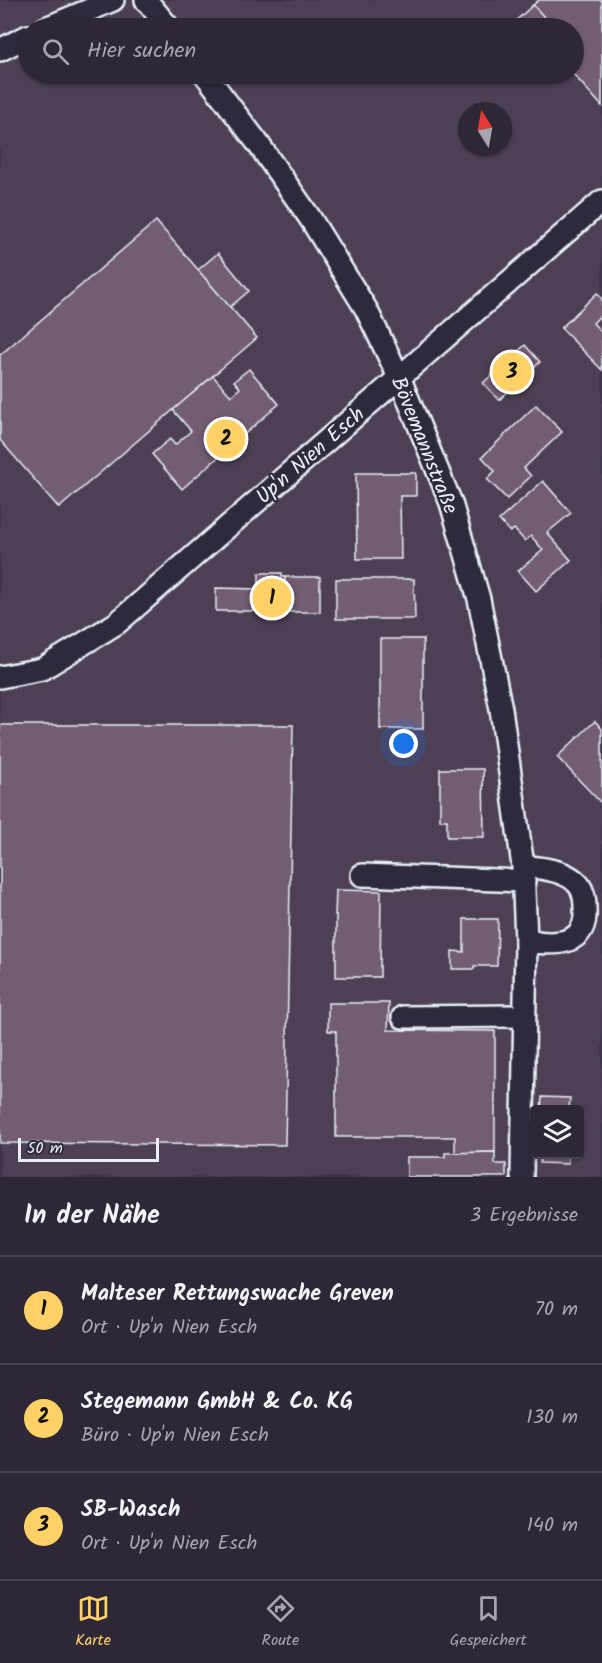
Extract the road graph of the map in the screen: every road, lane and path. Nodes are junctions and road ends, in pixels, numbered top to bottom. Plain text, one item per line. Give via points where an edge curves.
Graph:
1 (113, 0) edge
2 (146, 0) edge
3 (70, 18) edge
4 (161, 18) edge
5 (18, 41) edge
6 (0, 50) edge
7 (213, 84) edge
8 (602, 201) edge
9 (399, 377) junction
10 (0, 676) edge
11 (524, 873) junction
12 (362, 875) dead end
13 (594, 916) edge
14 (526, 941) junction
15 (525, 1016) junction
16 (403, 1017) dead end
17 (522, 1177) edge

1 - 3 street
2 - 4 street
5 - 6 street
7 - 9 street, Bövemannstraße via 310,218 366,309
8 - 9 street, Up'n Nien Esch
9 - 10 street, Up'n Nien Esch via 117,624 42,669
9 - 11 street, Bövemannstraße via 451,502 479,599 501,709
11 - 12 street
11 - 13 street via 544,868 569,877 579,885
11 - 14 street, Bövemannstraße
13 - 14 street via 572,939 558,944
14 - 15 street, Bövemannstraße
15 - 16 street
15 - 17 street, Bövemannstraße

